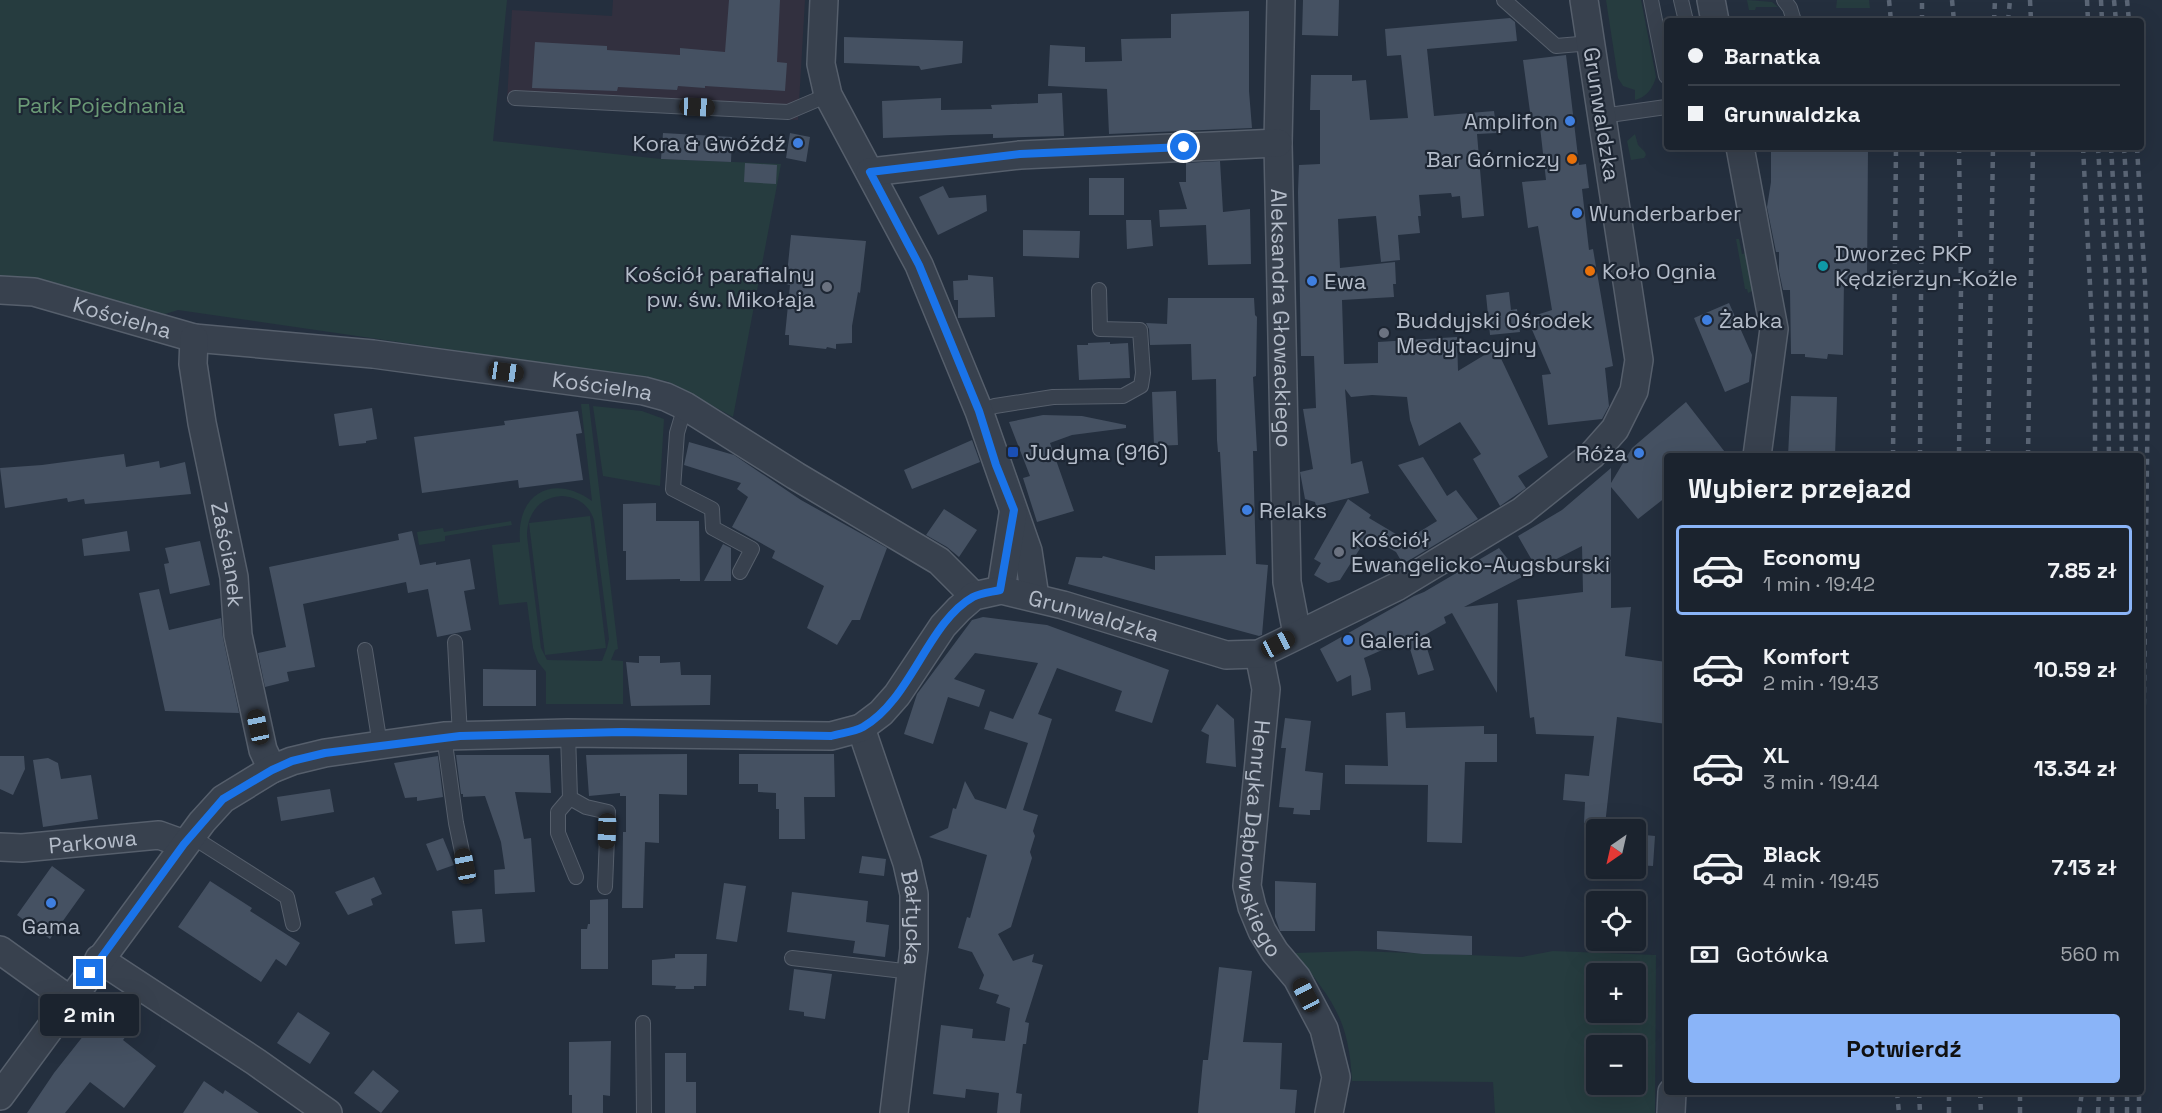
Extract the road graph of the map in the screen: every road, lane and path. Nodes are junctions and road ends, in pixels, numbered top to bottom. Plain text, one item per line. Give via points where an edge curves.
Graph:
1 (824, 0) edge
2 (1281, 0) edge
3 (1504, 0) edge
4 (1584, 0) edge
5 (1651, 0) edge
6 (1681, 0) edge
7 (1711, 0) edge
8 (1784, 0) edge
9 (1685, 18) edge
10 (1714, 18) edge
11 (1793, 18) edge
12 (1591, 43) junction
13 (1664, 66) edge
14 (828, 95) junction
15 (516, 98) dead end
16 (1664, 107) edge
17 (1602, 116) junction
18 (1278, 143) junction
19 (1741, 150) edge
20 (870, 172) junction
21 (0, 290) edge
22 (1100, 290) dead end
23 (194, 338) junction
24 (685, 406) junction
25 (979, 411) junction
26 (1757, 453) edge
27 (1014, 510) junction
28 (740, 572) dead end
29 (1000, 590) junction
30 (974, 596) junction
31 (1035, 597) junction
32 (1298, 634) junction
33 (455, 642) dead end
34 (365, 650) dead end
35 (1259, 654) junction
36 (861, 728) junction
37 (568, 733) junction
38 (452, 736) junction
39 (380, 745) junction
40 (272, 770) junction
41 (570, 798) junction
42 (188, 840) junction
43 (0, 848) edge
44 (465, 866) dead end
45 (576, 877) dead end
46 (605, 887) dead end
47 (293, 924) dead end
48 (0, 950) edge
49 (792, 958) dead end
50 (99, 959) junction
51 (912, 972) junction
52 (70, 1001) junction
53 (643, 1023) dead end
54 (1672, 1095) edge
55 (0, 1096) edge
56 (328, 1113) edge
57 (644, 1113) edge
58 (894, 1113) edge
59 (1329, 1113) edge
60 (1671, 1113) edge

1 - 14 street via 821,64
2 - 18 street, Aleksandra Głowackiego
3 - 12 lane via 1556,46
4 - 12 street, Grunwaldzka
5 - 13 lane
6 - 9 lane
7 - 10 street
8 - 11 lane
12 - 17 street, Grunwaldzka
14 - 15 lane via 788,112
14 - 20 street
16 - 17 lane
17 - 32 street, Grunwaldzka via 1639,360 1634,391 1615,429 1592,455 1522,512 1398,586
18 - 20 street via 1020,154
18 - 32 street, Aleksandra Głowackiego via 1287,582
19 - 26 street via 1774,328
20 - 25 street via 919,265
21 - 23 street, Kościelna via 34,292
22 - 25 lane via 1100,329 1140,330 1141,386 1124,396 1053,398
23 - 24 street, Kościelna via 374,354 644,391
23 - 40 street, Zaścianek via 193,364 234,577 238,634 263,750
24 - 28 lane via 677,433 673,489 712,508 713,528 752,549
24 - 30 street, Kościelna via 939,561
25 - 27 street
27 - 29 street
27 - 31 street via 1028,551
29 - 30 street, Grunwaldzka
29 - 31 street, Grunwaldzka
30 - 36 street, Grunwaldzka via 944,626 881,713
31 - 35 street, Grunwaldzka via 1226,655
32 - 35 street, Grunwaldzka
33 - 38 lane
34 - 39 lane
35 - 59 street, Henryka Dąbrowskiego via 1266,689 1247,886 1262,930 1297,978 1324,1029 1336,1077
36 - 37 street, Grunwaldzka via 831,736 799,737
36 - 51 street, Bałtycka via 914,894
37 - 38 street, Grunwaldzka
37 - 41 lane
38 - 39 street, Grunwaldzka
38 - 44 lane via 456,823
39 - 40 street, Grunwaldzka via 325,753
40 - 42 street, Grunwaldzka via 223,799
41 - 45 lane via 558,812 558,833
41 - 46 lane via 608,812
42 - 43 street, Parkowa via 159,835
42 - 47 lane via 287,897
42 - 50 street, Grunwaldzka
48 - 52 street
49 - 51 lane
50 - 52 street, Grunwaldzka
50 - 56 street
51 - 58 street, Bałtycka
52 - 55 street, Grunwaldzka
53 - 57 lane
54 - 60 street

